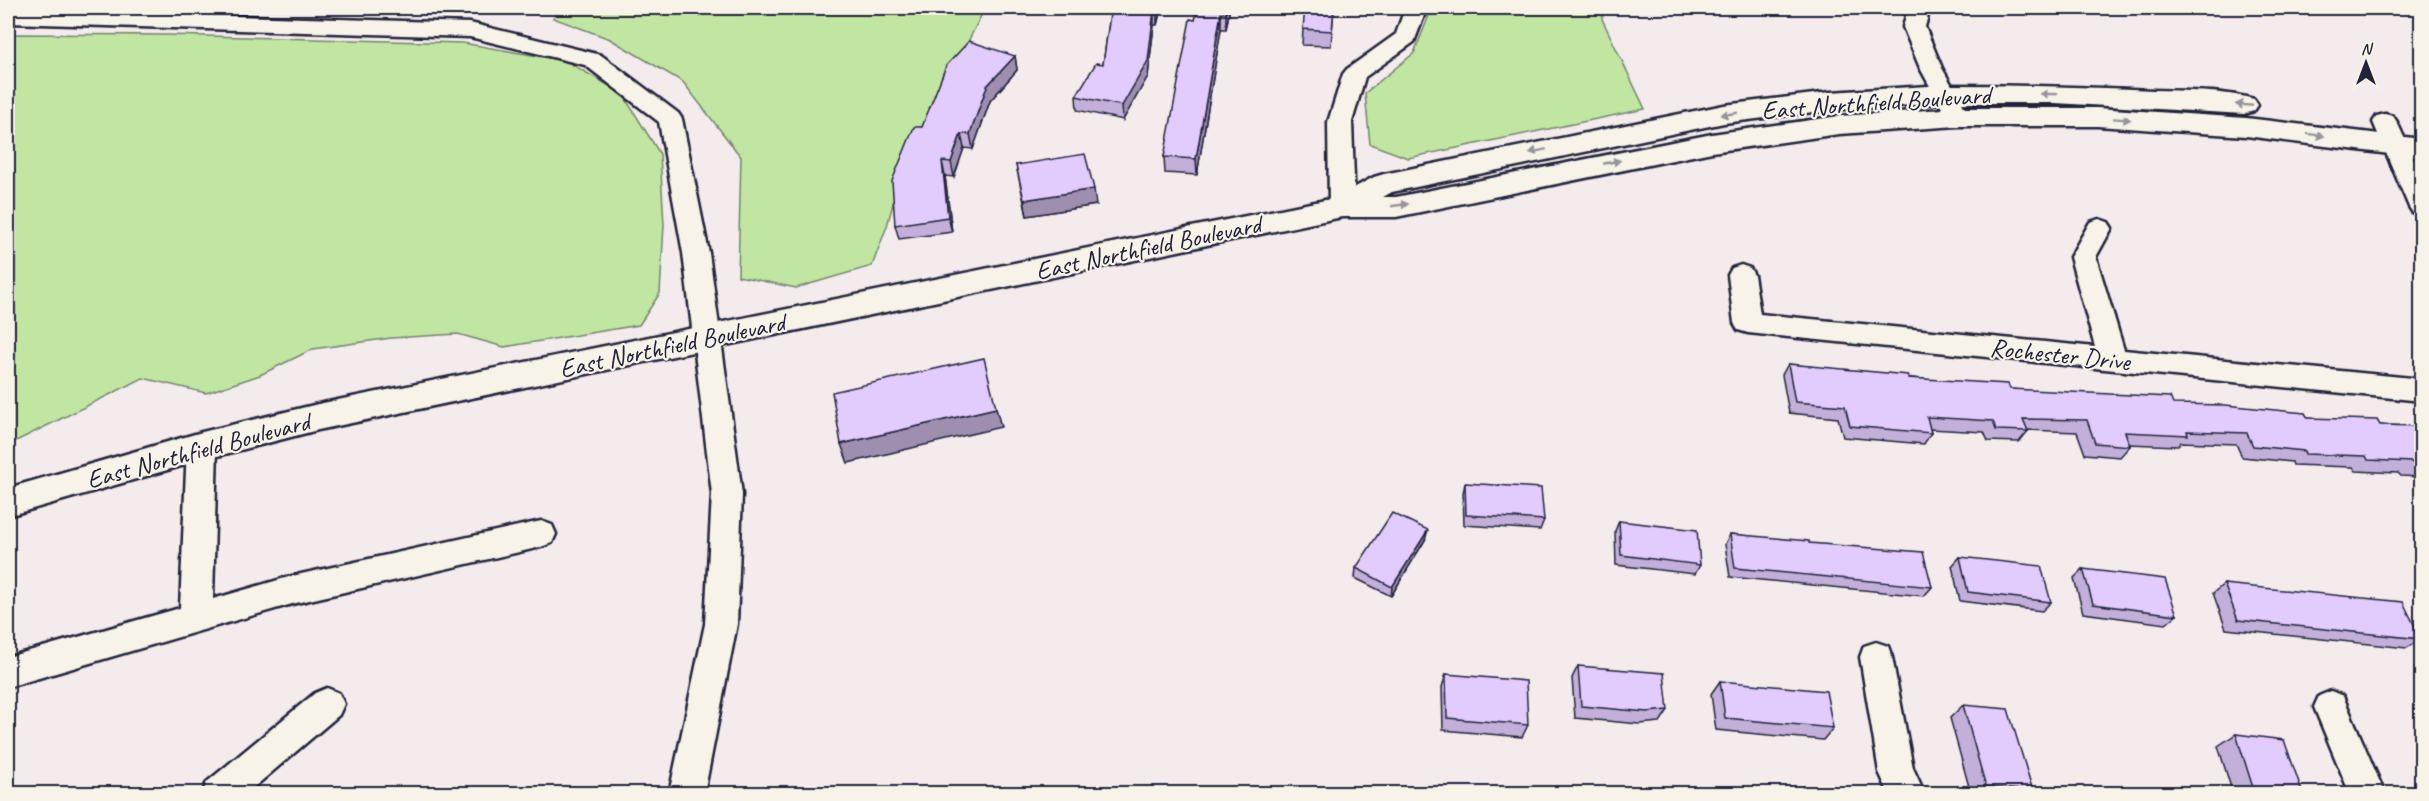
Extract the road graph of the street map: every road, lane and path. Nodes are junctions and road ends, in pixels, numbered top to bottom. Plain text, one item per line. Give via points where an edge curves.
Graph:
1 (1416, 8) edge
2 (1918, 8) edge
3 (103, 13) edge
4 (8, 16) edge
5 (1952, 105) junction
6 (2421, 129) edge
7 (2390, 133) junction
8 (2421, 149) edge
9 (1342, 207) junction
10 (2421, 207) edge
11 (2099, 228) dead end
12 (1741, 275) dead end
13 (708, 338) junction
14 (2113, 360) junction
15 (2421, 390) edge
16 (202, 446) junction
17 (8, 502) edge
18 (541, 534) dead end
19 (196, 618) junction
20 (1876, 657) dead end
21 (8, 672) edge
22 (327, 704) dead end
23 (2331, 707) dead end
24 (219, 794) edge
25 (686, 794) edge
26 (1908, 794) edge
27 (2368, 794) edge

1 - 9 street via 1406,37 1356,74 1340,122
2 - 5 street via 1914,27
3 - 4 street
3 - 13 street via 470,30 593,60 670,119
5 - 7 main road, East Northfield Boulevard via 2246,127
5 - 9 main road, East Northfield Boulevard via 1712,143 1396,207
6 - 7 main road, East Northfield Boulevard
7 - 8 main road, East Northfield Boulevard
7 - 10 street
9 - 13 main road, East Northfield Boulevard
11 - 14 street via 2083,257
12 - 14 street, Rochester Drive via 1748,323
13 - 16 main road, East Northfield Boulevard via 318,417
13 - 25 street via 727,494 721,624
14 - 15 street, Rochester Drive
16 - 17 main road, East Northfield Boulevard
16 - 19 street
18 - 19 street via 292,590
19 - 21 street
20 - 26 street via 1896,772
22 - 24 street
23 - 27 street

